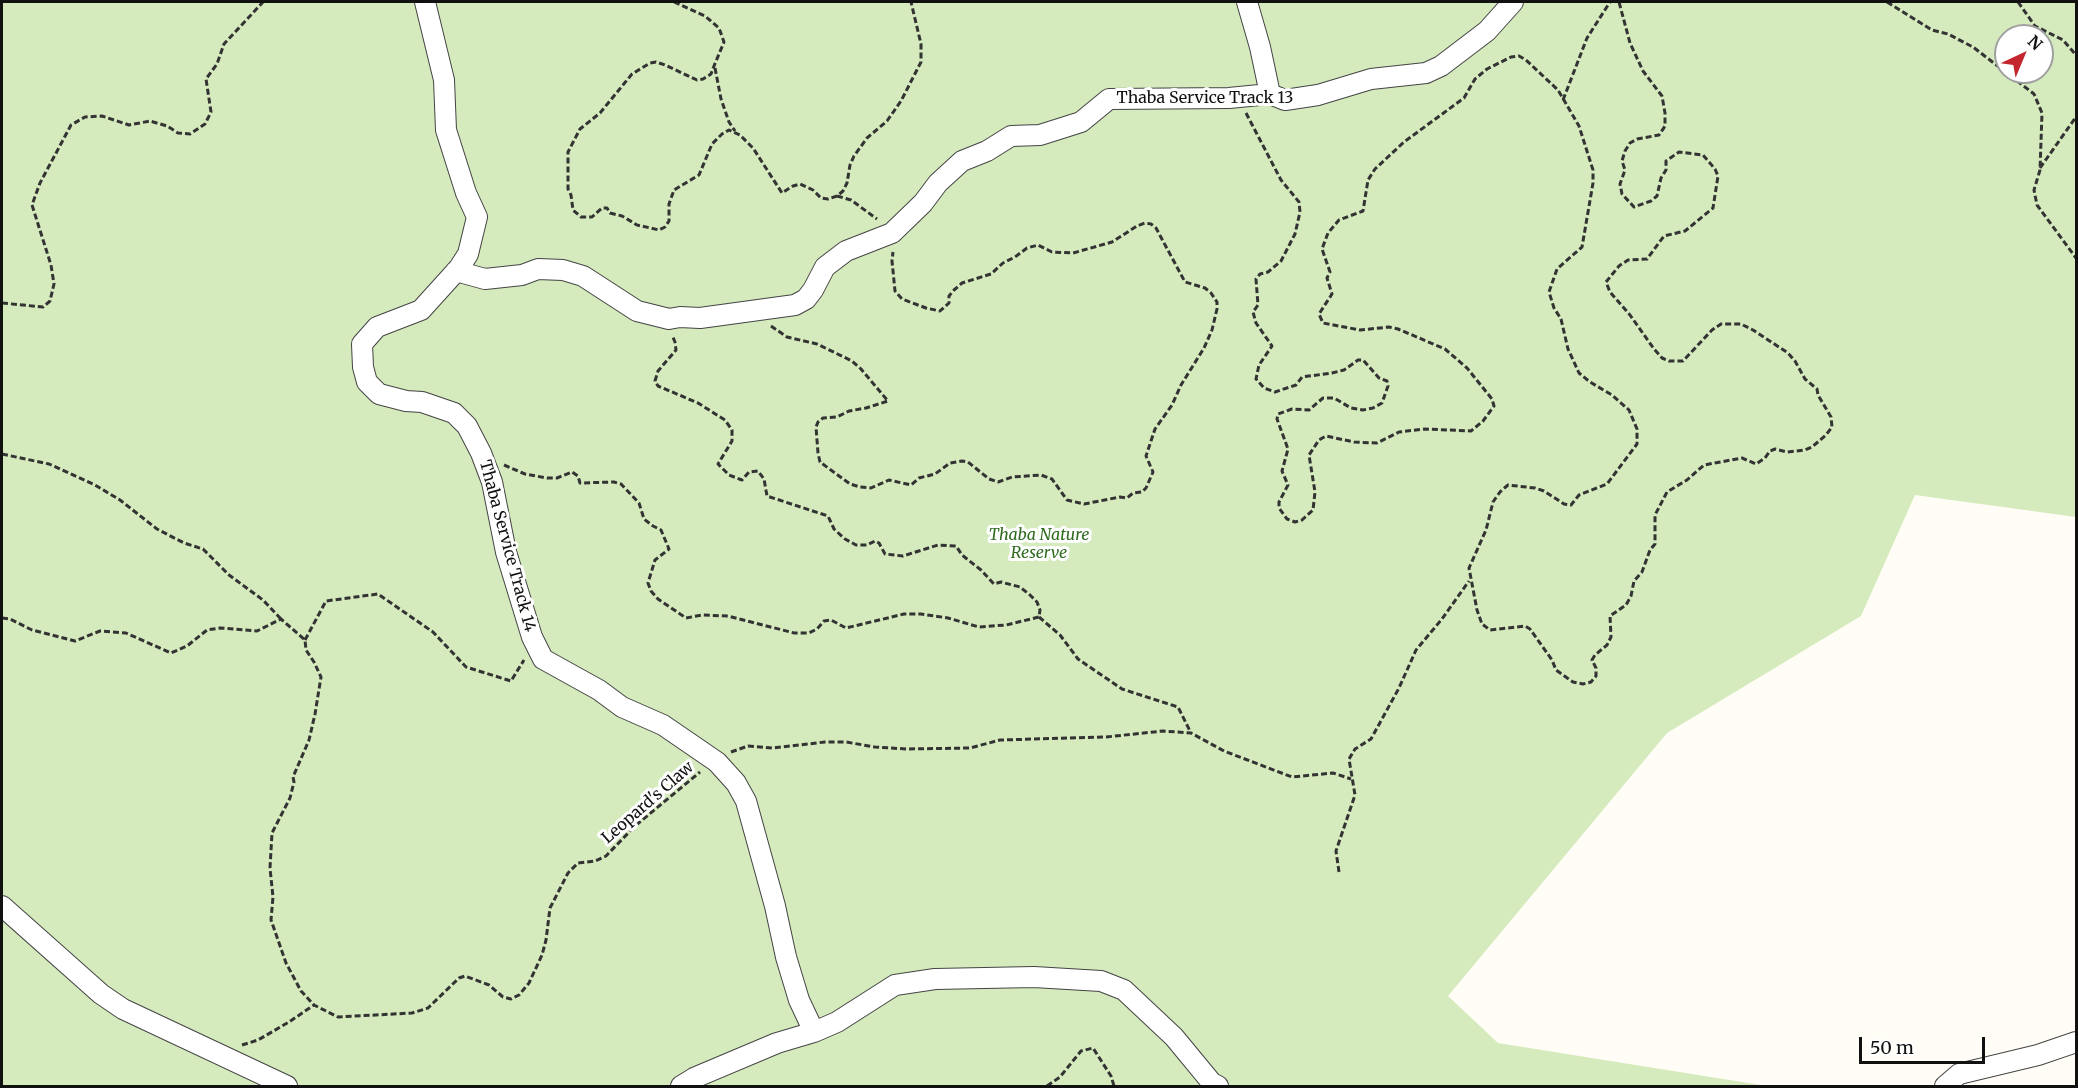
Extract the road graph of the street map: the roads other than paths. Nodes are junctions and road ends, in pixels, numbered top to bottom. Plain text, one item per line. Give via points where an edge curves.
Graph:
1 (424, 2) edge
2 (1247, 2) edge
3 (1513, 2) edge
4 (1270, 94) junction
5 (456, 271) junction
6 (2, 906) edge
7 (814, 1032) junction
8 (2076, 1042) edge
9 (287, 1086) edge
10 (681, 1086) edge
11 (1218, 1086) edge
12 (1944, 1086) edge

1 - 5 street, Thaba Service Track 14 via 444,80 447,130 477,217 468,254
2 - 4 street
3 - 4 street, Thaba Service Track 13 via 1486,31 1442,66 1426,73 1371,79 1285,100
4 - 5 street, Thaba Service Track 13 via 1109,99 1081,122 1040,135 1011,136 962,161 892,233 846,250 825,267 813,290 795,306 669,319 637,311 583,276 563,270 538,269 485,279
5 - 7 street, Thaba Service Track 14 via 421,310 377,327 362,344 367,382 379,394 454,412 467,426 492,482 506,552 532,637 543,659 622,707 663,724 717,762 736,783 746,801 799,1000
6 - 9 street via 123,1009
7 - 10 street via 777,1043
7 - 11 street via 903,983 1034,977 1101,981 1133,997
8 - 12 street via 1959,1074

